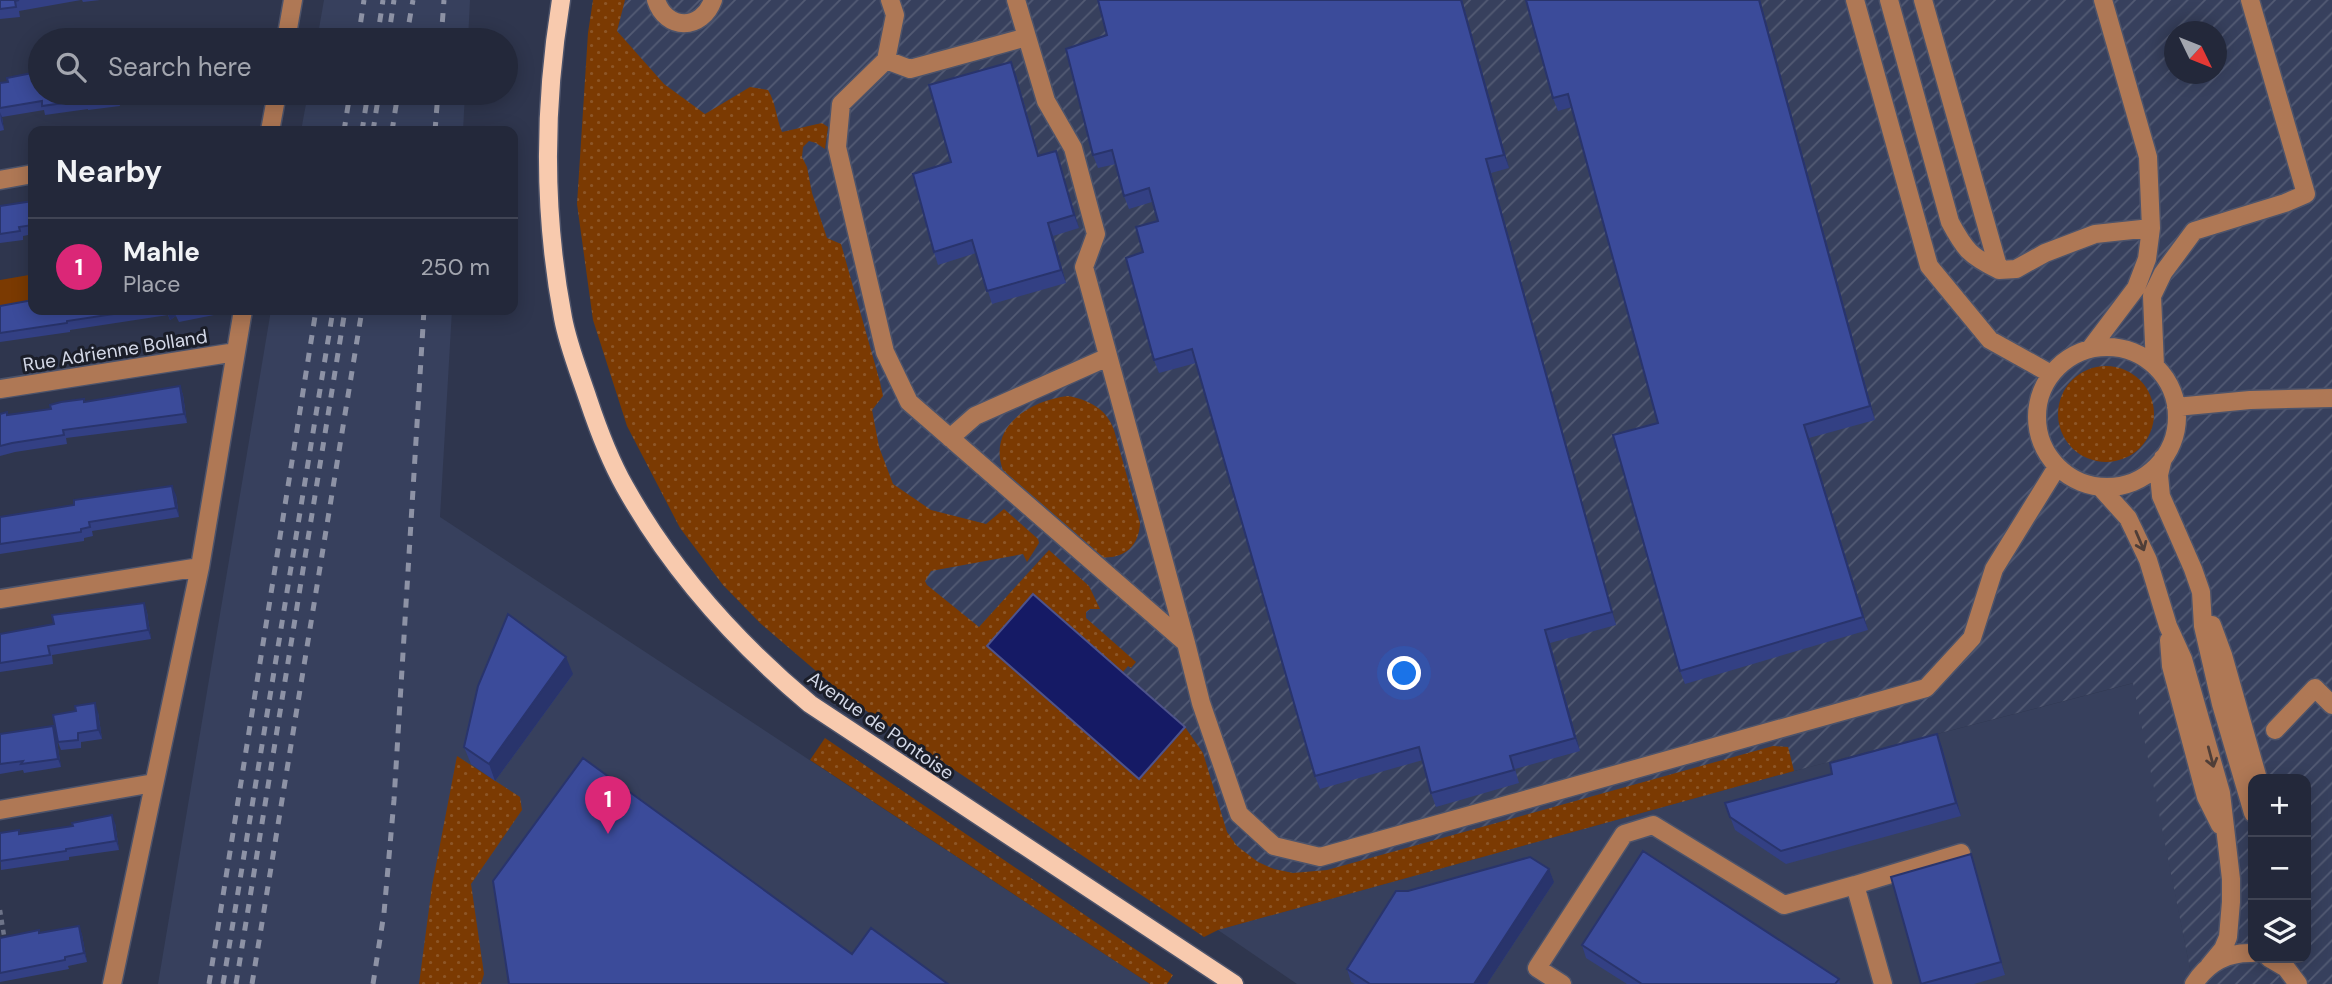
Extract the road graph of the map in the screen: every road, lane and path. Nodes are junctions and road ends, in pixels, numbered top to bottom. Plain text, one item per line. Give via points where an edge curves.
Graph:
1 (293, 0) edge
2 (561, 0) edge
3 (656, 0) edge
4 (713, 0) edge
5 (890, 0) edge
6 (1016, 0) edge
7 (1855, 0) edge
8 (1889, 0) edge
9 (1923, 0) edge
10 (2103, 0) edge
11 (2250, 0) edge
12 (288, 28) edge
13 (1027, 37) junction
14 (886, 60) junction
15 (275, 105) edge
16 (271, 126) edge
17 (28, 175) edge
18 (0, 180) edge
19 (2151, 228) junction
20 (1999, 270) junction
21 (242, 315) edge
22 (2090, 349) junction
23 (236, 352) junction
24 (1108, 357) junction
25 (2155, 366) junction
26 (2051, 374) junction
27 (0, 389) edge
28 (2332, 398) edge
29 (2176, 407) junction
30 (950, 438) junction
31 (2163, 458) junction
32 (2057, 467) junction
33 (2100, 487) junction
34 (200, 567) junction
35 (2200, 592) junction
36 (0, 599) edge
37 (1186, 643) junction
38 (2332, 705) edge
39 (2275, 730) dead end
40 (2257, 774) edge
41 (154, 783) junction
42 (2248, 796) edge
43 (0, 810) edge
44 (1961, 853) dead end
45 (1855, 885) junction
46 (0, 910) edge
47 (5, 947) edge
48 (2248, 953) edge
49 (2279, 963) edge
50 (2209, 966) junction
51 (112, 984) edge
52 (1234, 984) edge
53 (1562, 984) edge
54 (1883, 984) edge
55 (2194, 984) edge
56 (2298, 984) edge

1 - 12 street
2 - 52 main road, Avenue de Pontoise via 552,56 548,199 563,320 603,443 663,549 711,610 810,704
3 - 4 street via 661,12 681,24 702,18
5 - 14 street via 895,15
6 - 13 street
7 - 26 street via 1929,266 1990,341
8 - 20 street via 1950,222 1963,246
9 - 20 street
10 - 19 street via 2148,157
11 - 25 street via 2306,194 2194,232 2163,272 2152,296
13 - 14 street via 910,69
13 - 24 street via 1046,101 1073,148 1096,234 1084,267
14 - 30 street via 841,104 837,147 885,352 909,402
15 - 16 street
17 - 18 street
19 - 20 street via 2095,234 2016,270
19 - 22 street via 2147,259 2136,288
21 - 23 street, Rue Adrienne Bolland
22 - 25 street via 2113,347 2136,353
22 - 26 street via 2068,358
23 - 27 street, Rue Adrienne Bolland
23 - 34 street, Rue Adrienne Bolland
24 - 30 street via 975,416
24 - 37 street
25 - 29 street via 2169,384
26 - 32 street via 2041,392 2037,422 2045,451
28 - 29 street
29 - 31 street via 2176,427
30 - 37 street
31 - 33 street via 2143,477
31 - 35 street via 2161,496
32 - 33 street via 2077,481
32 - 37 street via 1994,569 1972,638 1926,688 1320,857 1274,846 1239,814 1200,703
33 -> 50 street via 2120,506 2148,559 2168,626 2171,666 2206,797 2225,835 2231,879 2228,937
34 - 36 street
34 - 41 street, Rue Adrienne Bolland
35 - 40 street
35 - 42 street via 2206,639
38 - 39 street via 2315,688
41 - 43 street
41 - 51 street, Rue Adrienne Bolland
44 - 45 street
45 - 53 street via 1784,905 1653,825 1624,834 1537,968
45 - 54 street
46 - 47 path
48 - 50 street via 2230,955
49 - 56 street
50 - 55 street

